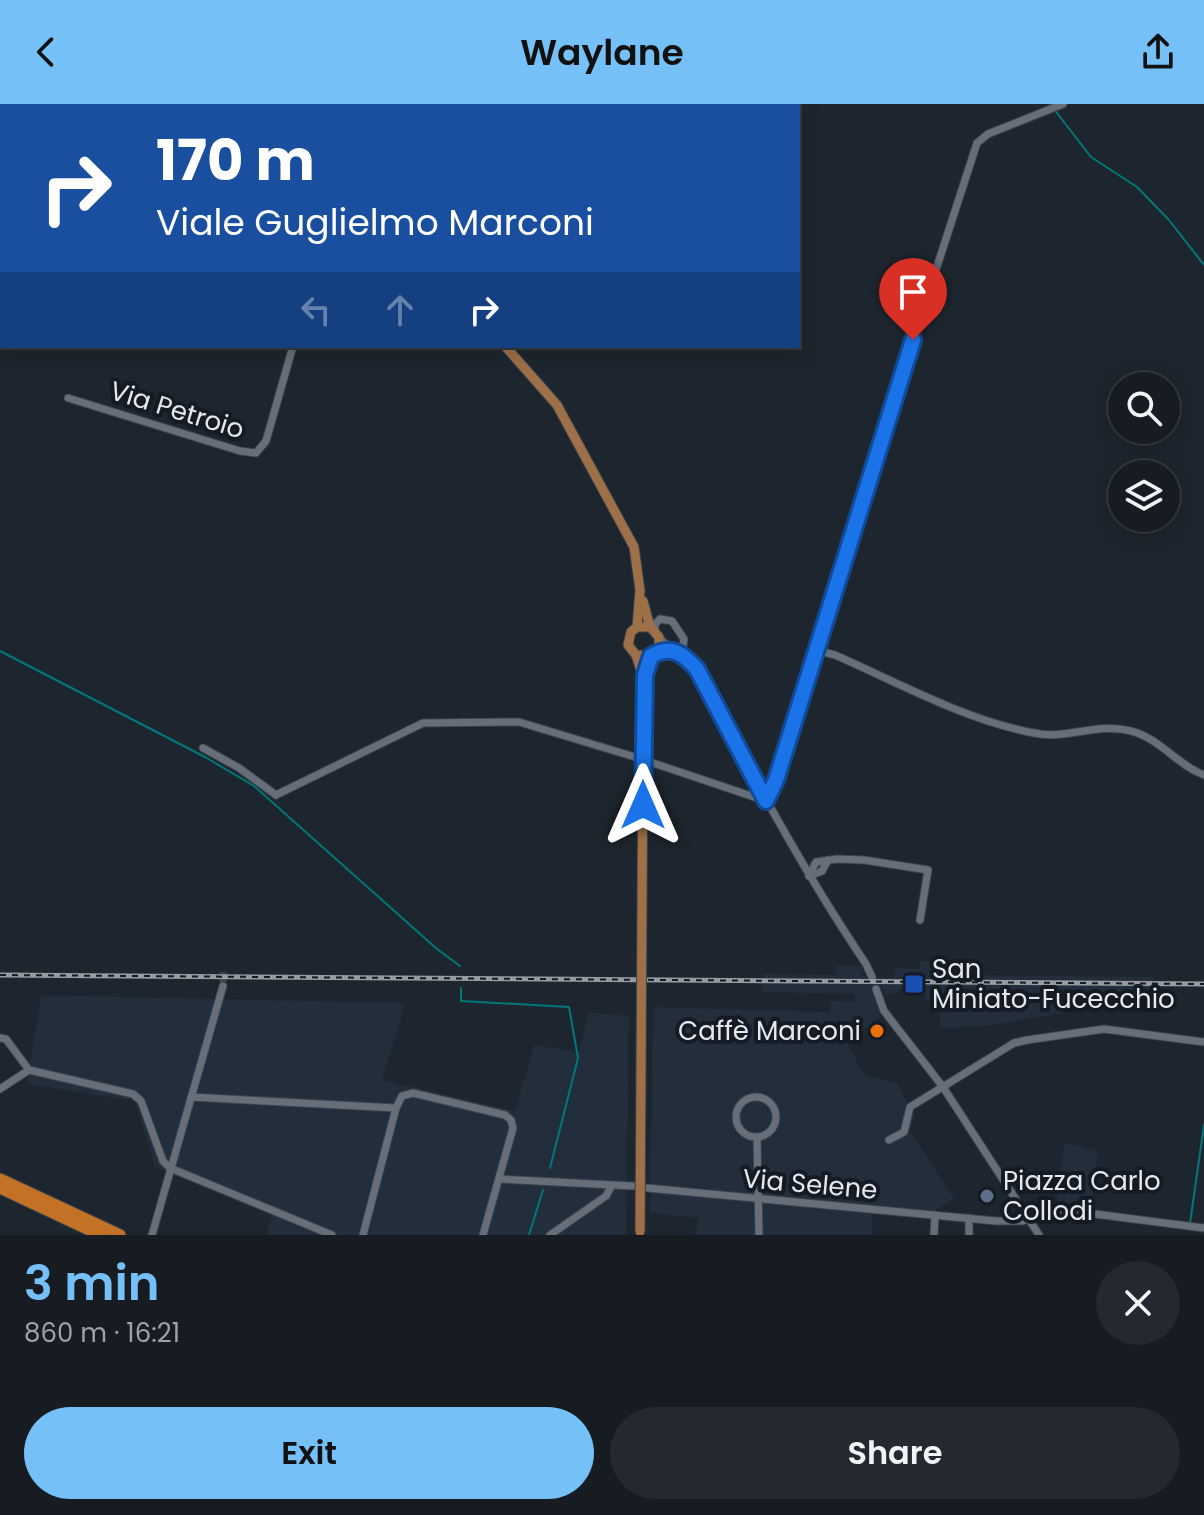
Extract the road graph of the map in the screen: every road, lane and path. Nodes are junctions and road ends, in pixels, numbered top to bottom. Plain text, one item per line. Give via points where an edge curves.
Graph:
1 (1058, 107) edge
2 (292, 348) edge
3 (507, 348) edge
4 (68, 398) dead end
5 (640, 590) junction
6 (637, 627) junction
7 (654, 631) junction
8 (816, 650) junction
9 (681, 652) junction
10 (636, 655) junction
11 (652, 655) junction
12 (643, 690) junction
13 (203, 748) dead end
14 (635, 757) dead end
15 (650, 762) dead end
16 (1204, 775) edge
17 (766, 801) junction
18 (828, 860) junction
19 (816, 862) junction
20 (802, 865) junction
21 (822, 871) junction
22 (809, 876) junction
23 (822, 897) junction
24 (920, 920) dead end
25 (872, 977) dead end
26 (223, 986) tunnel mouth
27 (876, 989) dead end
28 (0, 1038) edge
29 (1204, 1042) edge
30 (29, 1070) junction
31 (943, 1087) junction
32 (0, 1089) edge
33 (191, 1097) junction
34 (396, 1108) junction
35 (757, 1138) junction
36 (889, 1140) dead end
37 (170, 1168) junction
38 (0, 1179) edge
39 (500, 1179) junction
40 (612, 1185) junction
41 (633, 1186) dead end
42 (0, 1188) edge
43 (647, 1188) dead end
44 (757, 1199) junction
45 (935, 1215) junction
46 (1204, 1217) edge
47 (969, 1218) junction
48 (1029, 1220) junction
49 (1203, 1228) edge
50 (640, 1234) edge
51 (100, 1235) edge
52 (120, 1235) edge
53 (152, 1235) edge
54 (332, 1235) edge
55 (363, 1235) edge
56 (483, 1235) edge
57 (550, 1235) edge
58 (759, 1235) edge
59 (934, 1235) edge
60 (969, 1235) edge
61 (1039, 1235) edge

1 - 8 street via 977,143
2 - 4 street, Via Petroio via 266,441 256,453
3 - 5 main road via 548,393 576,438 634,547
5 - 6 main road
5 - 7 main road
6 - 7 main road
6 - 10 main road via 628,641
7 - 9 street
7 - 9 street via 660,619 672,621 684,639
7 - 11 main road via 659,646
8 - 16 street via 1030,733 1130,731 1159,743
8 - 17 street
9 - 11 street
9 - 17 street via 697,669
10 - 11 main road
10 - 12 main road
11 - 12 main road
12 - 50 main road, bridge
13 - 14 street via 239,768 274,800 423,723 519,722
15 - 17 street
17 - 20 street
18 - 19 street
18 - 21 street
18 - 24 street via 928,870
19 - 20 street
19 - 22 street
20 - 22 street
21 - 22 street
21 - 23 street
22 - 23 street
23 - 25 street
26 - 33 street
27 - 31 street via 884,1011
28 - 30 street
29 - 31 street via 1094,1029 1014,1043
30 - 32 street
30 - 37 street via 133,1094 141,1101
31 - 36 street via 910,1107 904,1132
31 - 48 street
33 - 34 street
33 - 37 street
34 - 39 street via 402,1096 413,1093 505,1115 513,1128
34 - 55 street
35 - 35 street via 769,1133 776,1121 773,1107 756,1097 739,1105 735,1118 739,1130
35 - 44 street
37 - 53 street
37 - 54 street
38 - 52 highway
39 - 40 street
39 - 56 street
40 - 41 street
40 - 57 street via 606,1196
42 - 51 highway
43 - 44 street, Via Selene
44 - 45 street, Via Selene
44 - 58 street
45 - 47 street, Via Selene
45 - 59 street
46 - 49 street
47 - 48 street, Via Selene
47 - 60 street
48 - 49 street, Via Selene via 1064,1210
48 - 61 street

